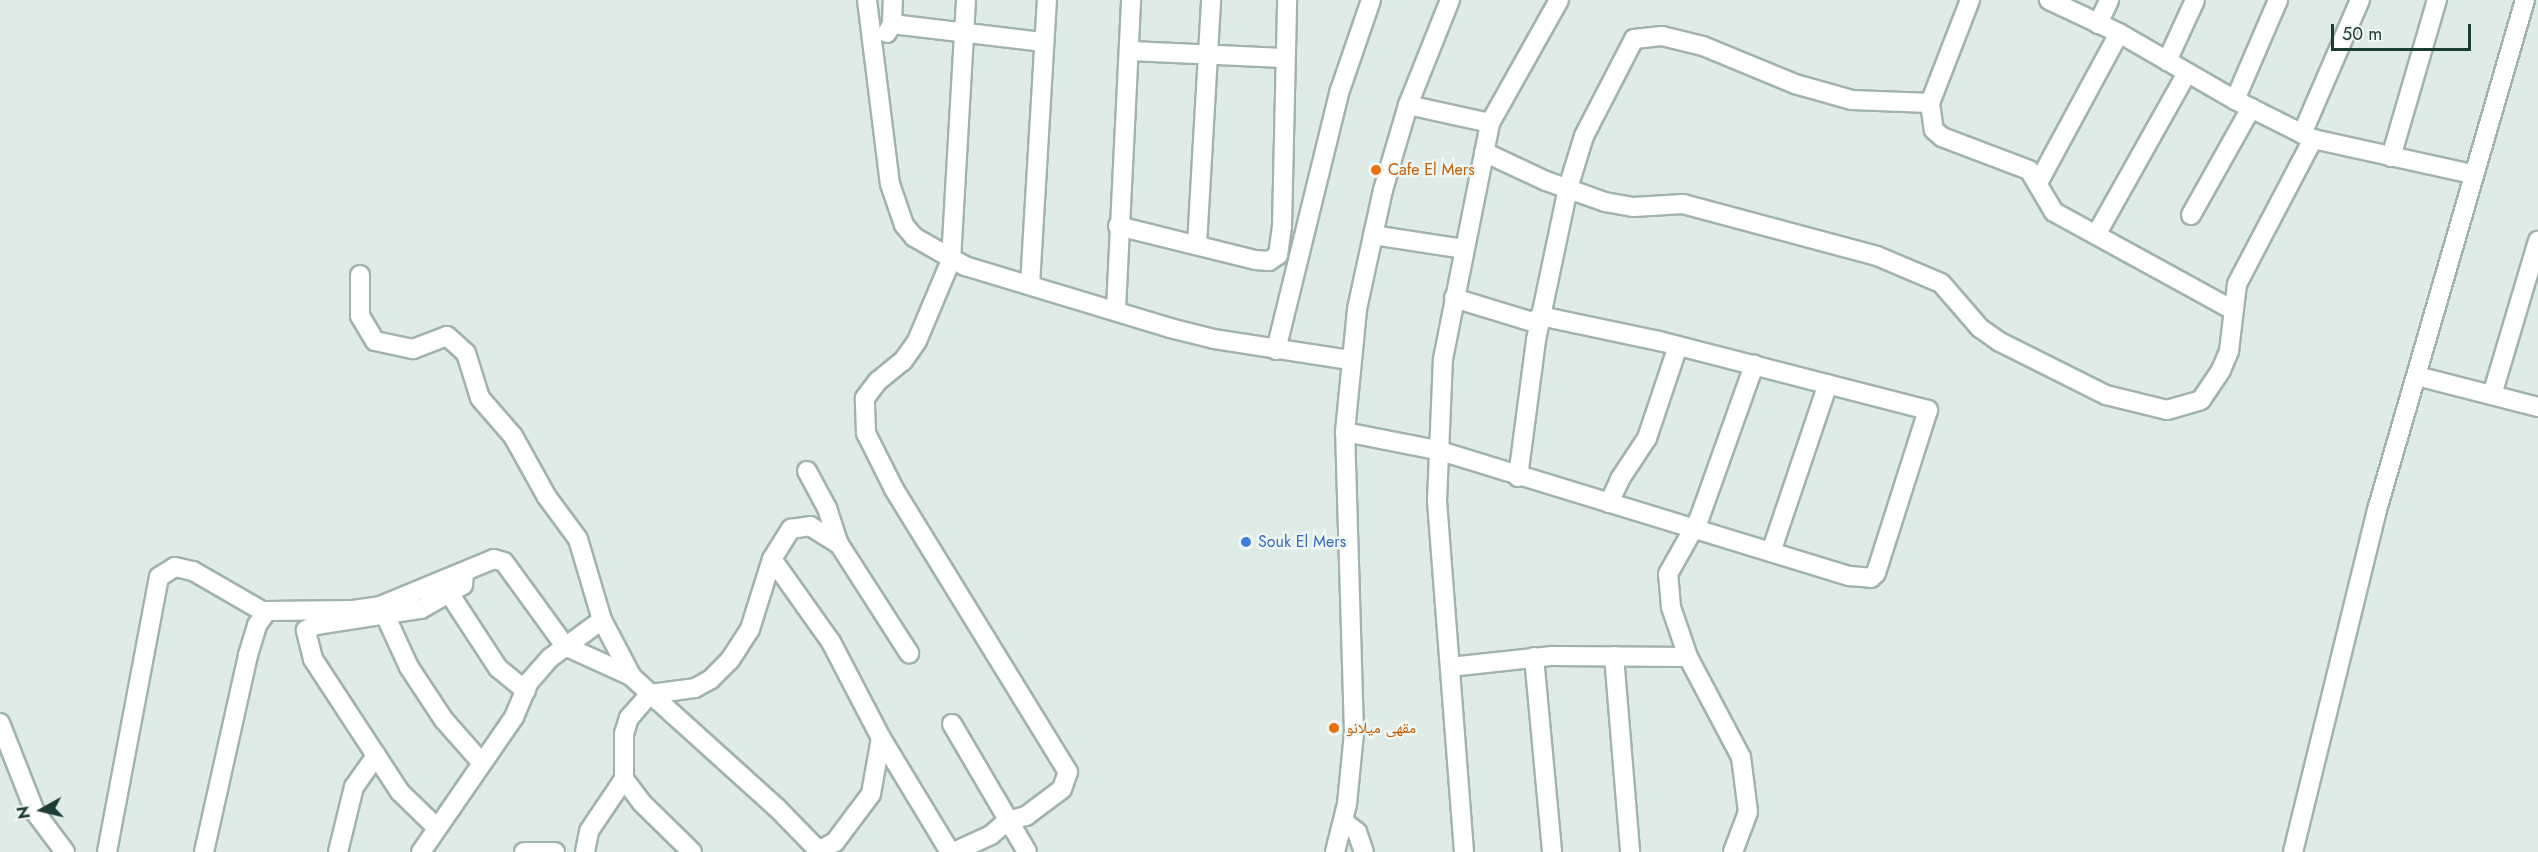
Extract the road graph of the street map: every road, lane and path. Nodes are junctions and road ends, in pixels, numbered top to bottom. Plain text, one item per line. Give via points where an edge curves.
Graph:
1 (867, 0) edge
2 (893, 0) edge
3 (966, 0) edge
4 (1047, 0) edge
5 (1131, 0) edge
6 (1211, 0) edge
7 (1287, 0) edge
8 (1371, 0) edge
9 (1450, 0) edge
10 (1559, 0) edge
11 (1970, 0) edge
12 (2049, 0) edge
13 (2109, 0) edge
14 (2195, 0) edge
15 (2278, 0) edge
16 (2360, 0) edge
17 (2437, 0) edge
18 (2525, 0) edge
19 (892, 24) junction
20 (2098, 24) junction
21 (2119, 33) junction
22 (964, 34) junction
23 (1044, 42) junction
24 (1129, 51) junction
25 (875, 54) junction
26 (1208, 54) junction
27 (1285, 58) junction
28 (2167, 61) junction
29 (2187, 73) junction
30 (1930, 103) junction
31 (2243, 104) junction
32 (1408, 105) junction
33 (1490, 123) junction
34 (2307, 136) junction
35 (1484, 152) junction
36 (2391, 157) junction
37 (2472, 174) junction
38 (2037, 183) junction
39 (1568, 188) junction
40 (2192, 215) dead end
41 (1118, 226) junction
42 (1372, 235) junction
43 (2096, 235) junction
44 (2538, 241) edge
45 (1197, 245) junction
46 (1464, 249) junction
47 (951, 260) junction
48 (360, 274) dead end
49 (1030, 285) junction
50 (1454, 298) junction
51 (1116, 309) junction
52 (2233, 310) junction
53 (1539, 320) junction
54 (1678, 346) junction
55 (1276, 350) junction
56 (1350, 360) junction
57 (1754, 365) junction
58 (2417, 376) junction
59 (1828, 384) junction
60 (2492, 395) junction
61 (2538, 407) edge
62 (1345, 432) junction
63 (1437, 450) junction
64 (807, 471) dead end
65 (1518, 477) junction
66 (1609, 503) junction
67 (1694, 527) junction
68 (839, 544) junction
69 (1771, 552) junction
70 (772, 559) junction
71 (464, 573) junction
72 (449, 593) junction
73 (264, 612) junction
74 (386, 617) junction
75 (602, 620) junction
76 (565, 646) junction
77 (909, 653) dead end
78 (1614, 656) junction
79 (1534, 657) junction
80 (1688, 657) junction
81 (1450, 667) junction
82 (632, 677) junction
83 (526, 691) junction
84 (650, 694) junction
85 (0, 723) edge
86 (952, 724) dead end
87 (881, 738) junction
88 (4, 747) edge
89 (376, 755) junction
90 (481, 762) junction
91 (624, 779) junction
92 (1007, 821) junction
93 (1343, 821) junction
94 (436, 827) junction
95 (819, 851) edge
96 (65, 852) edge
97 (106, 852) edge
98 (204, 852) edge
99 (338, 852) edge
100 (421, 852) edge
101 (524, 852) edge
102 (555, 852) edge
103 (585, 852) edge
104 (692, 852) edge
105 (952, 852) edge
106 (1028, 852) edge
107 (1335, 852) edge
108 (1364, 852) edge
109 (1464, 852) edge
110 (1552, 852) edge
111 (1630, 852) edge
112 (1733, 852) edge
113 (2293, 852) edge

1 - 25 street
2 - 19 street
3 - 22 street
4 - 23 street
5 - 24 street
6 - 26 street
7 - 27 street
8 - 55 street via 1339,93
9 - 32 street
10 - 33 street
11 - 30 street
12 - 20 street
13 - 20 street
14 - 28 street
15 - 31 street
16 - 34 street
17 - 36 street
18 - 37 street
19 - 22 street
19 - 25 street
20 - 21 street
21 - 28 street
21 - 38 street
22 - 23 street
22 - 47 street
23 - 49 street
24 - 26 street
24 - 41 street
25 - 47 street via 886,161 896,207 914,237
26 - 27 street
26 - 45 street
27 - 45 street via 1278,255 1269,261 1255,261
28 - 29 street
29 - 31 street
29 - 43 street
30 - 38 street via 1934,130 1942,137 2029,170
30 - 39 street via 1852,100 1795,84 1703,46 1662,36 1641,37 1634,39 1602,99
31 - 34 street
31 - 40 street
32 - 33 street
32 - 42 street
33 - 35 street
34 - 36 street
34 - 52 street via 2237,284
35 - 39 street
35 - 46 street
36 - 37 street
37 - 58 street
38 - 43 street via 2045,204 2054,212
39 - 52 street via 1605,202 1634,207 1683,204 1877,256 1941,283 1980,328 2000,342 2106,395 2150,409 2181,409 2208,394 2229,351
39 - 53 street
41 - 45 street
41 - 51 street
42 - 46 street
42 - 56 street
43 - 52 street
44 - 60 street
46 - 50 street
47 - 49 street
47 - 92 street via 917,341 903,361 868,392 864,417 871,450 1068,772 1066,783 1056,795 1026,816
48 - 75 street via 360,316 375,341 413,349 447,336 462,346 480,398 513,436 547,497 578,539
49 - 51 street
50 - 53 street
50 - 63 street via 1443,359
51 - 55 street via 1185,332
53 - 54 street
53 - 65 street
54 - 57 street
54 - 66 street via 1647,438
55 - 56 street
56 - 62 street
57 - 59 street
57 - 67 street
58 - 60 street
58 - 113 street via 2377,510
59 - 69 street
59 - 69 street via 1928,410 1880,559 1871,578 1863,579
60 - 61 street via 2521,406
62 - 63 street
62 - 93 street via 1354,720 1352,771
63 - 65 street
63 - 81 street via 1438,534
64 - 68 street via 827,508
65 - 66 street
66 - 67 street
67 - 69 street
67 - 80 street via 1671,565 1667,581 1671,607
68 - 70 street via 823,531 801,526 784,536
68 - 77 street
70 - 84 street via 750,629 730,660 695,688
70 - 87 street via 831,642
71 - 72 street via 463,585
71 - 73 street via 403,600 365,609
71 - 76 street via 487,561 504,561
72 - 74 street via 421,609
72 - 83 street via 498,668
73 - 97 street via 192,571 175,567 159,577
73 - 98 street via 248,655
74 - 89 street via 316,625 306,630 313,659
74 - 90 street via 409,667 444,720
75 - 76 street
75 - 82 street
76 - 82 street
76 - 83 street via 550,658
78 - 79 street
78 - 80 street
78 - 111 street
79 - 81 street
79 - 110 street
80 - 112 street via 1733,737 1745,776 1748,812
81 - 109 street
82 - 84 street
83 - 90 street via 514,717
84 - 91 street via 627,726 622,750
84 - 95 street
85 - 88 street
86 - 92 street
87 - 95 street via 871,794 835,842
87 - 105 street
88 - 96 street via 35,812
89 - 94 street via 400,792
89 - 99 street via 354,787
90 - 94 street
91 - 103 street via 589,831
91 - 104 street
92 - 105 street via 991,835
92 - 106 street
93 - 107 street
93 - 108 street via 1357,832
94 - 100 street
101 - 102 street

